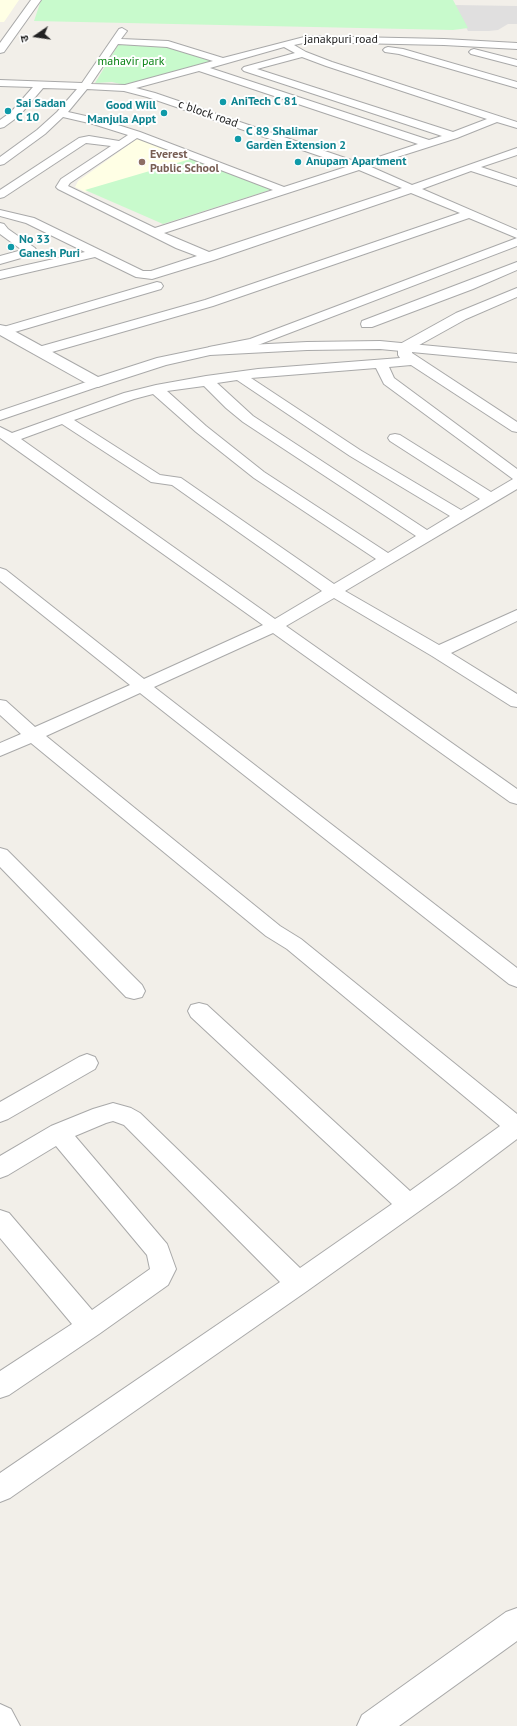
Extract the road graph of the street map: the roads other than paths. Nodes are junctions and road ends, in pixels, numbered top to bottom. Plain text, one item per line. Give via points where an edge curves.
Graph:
1 (30, 0) edge
2 (36, 0) edge
3 (122, 31) dead end
4 (0, 39) edge
5 (382, 40) junction
6 (115, 41) junction
7 (432, 41) junction
8 (285, 44) junction
9 (443, 44) junction
10 (517, 46) edge
11 (0, 50) edge
12 (303, 54) junction
13 (222, 60) junction
14 (517, 63) edge
15 (198, 67) junction
16 (247, 69) junction
17 (502, 69) dead end
18 (223, 76) junction
19 (0, 82) edge
20 (41, 84) junction
21 (517, 84) edge
22 (85, 86) junction
23 (124, 88) junction
24 (60, 114) junction
25 (496, 119) junction
26 (0, 125) edge
27 (517, 125) edge
28 (136, 134) junction
29 (453, 136) junction
30 (120, 144) junction
31 (429, 144) junction
32 (517, 151) edge
33 (0, 162) edge
34 (359, 166) junction
35 (472, 168) junction
36 (517, 183) edge
37 (411, 189) junction
38 (285, 191) junction
39 (0, 196) edge
40 (0, 213) edge
41 (469, 214) junction
42 (1, 230) edge
43 (155, 232) junction
44 (517, 234) edge
45 (517, 242) edge
46 (96, 253) junction
47 (210, 257) junction
48 (0, 260) edge
49 (517, 266) edge
50 (0, 275) edge
51 (158, 286) dead end
52 (517, 292) edge
53 (367, 324) dead end
54 (1, 330) edge
55 (40, 351) junction
56 (210, 351) junction
57 (408, 354) junction
58 (517, 358) edge
59 (381, 362) junction
60 (240, 376) junction
61 (206, 380) junction
62 (98, 382) junction
63 (156, 389) junction
64 (0, 416) edge
65 (63, 419) junction
66 (516, 427) edge
67 (5, 434) edge
68 (395, 438) dead end
69 (517, 476) edge
70 (517, 482) edge
71 (489, 498) junction
72 (461, 516) junction
73 (426, 536) junction
74 (388, 560) junction
75 (0, 573) edge
76 (333, 591) junction
77 (517, 615) edge
78 (275, 626) junction
79 (438, 652) junction
80 (142, 686) junction
81 (517, 702) edge
82 (0, 706) edge
83 (33, 735) junction
84 (0, 750) edge
85 (517, 798) edge
86 (0, 855) edge
87 (8, 874) edge
88 (517, 979) edge
89 (134, 991) dead end
90 (199, 1010) dead end
91 (87, 1063) dead end
92 (0, 1113) edge
93 (517, 1126) edge
94 (59, 1133) junction
95 (0, 1168) edge
96 (408, 1204) junction
97 (0, 1220) edge
98 (298, 1283) junction
99 (90, 1326) junction
100 (0, 1386) edge
101 (0, 1489) edge
102 (517, 1623) edge
103 (0, 1720) edge
104 (4, 1726) edge
105 (373, 1726) edge

1 - 4 street
2 - 11 street
3 - 6 street
5 - 7 street, janakpuri road
5 - 8 street, janakpuri road via 308,39
5 - 21 street via 383,50 400,51
6 - 13 street via 168,44
6 - 22 street
7 - 9 street
7 - 10 street, janakpuri road
8 - 12 street
8 - 13 street, janakpuri road
9 - 14 street
9 - 17 street via 430,50
12 - 16 street
12 - 25 street
13 - 15 street, janakpuri road
15 - 18 street
15 - 23 street, janakpuri road
16 - 18 street
16 - 29 street
18 - 31 street
19 - 20 street, c block road
20 - 22 street, c block road
20 - 26 street via 15,114
22 - 23 street, c block road
22 - 24 street
23 - 34 street, c block road via 170,101
24 - 28 street via 95,121
24 - 33 street
25 - 27 street
25 - 29 street
28 - 30 street
28 - 38 street
29 - 31 street
30 - 39 street via 83,140
30 - 43 street via 65,181 62,187
31 - 34 street
32 - 35 street
34 - 37 street, c block road
34 - 38 street
35 - 36 street
35 - 37 street
37 - 41 street, c block road
37 - 47 street
38 - 43 street
40 - 46 street via 30,220
41 - 44 street, c block road
41 - 55 street via 217,301
42 - 48 street via 31,251
43 - 47 street
45 - 56 street via 253,342
46 - 47 street via 147,276
46 - 50 street
49 - 53 street
51 - 54 street
52 - 57 street via 461,316
54 - 55 street
55 - 62 street
56 - 57 street via 380,344
56 - 62 street via 162,361
57 - 58 street
57 - 59 street
57 - 66 street
59 - 60 street
59 - 69 street via 389,381
60 - 61 street
60 - 72 street via 355,453
61 - 63 street
61 - 73 street via 248,418
62 - 64 street
63 - 65 street
63 - 74 street via 259,475
65 - 67 street
65 - 76 street via 156,479 176,482
67 - 78 street
68 - 71 street
70 - 71 street
71 - 72 street
72 - 73 street
73 - 74 street
74 - 76 street
75 - 80 street
76 - 78 street
76 - 79 street
77 - 79 street
78 - 80 street
78 - 85 street
79 - 81 street
80 - 83 street
80 - 88 street
82 - 83 street
83 - 84 street
83 - 93 street
86 - 87 street
87 - 89 street
90 - 96 street
91 - 92 street
93 - 96 street
94 - 95 street
94 - 98 street via 113,1112 132,1119
94 - 99 street via 158,1251 163,1269 159,1277
96 - 98 street
97 - 99 street
98 - 101 street
99 - 100 street
102 - 105 street
103 - 104 street

